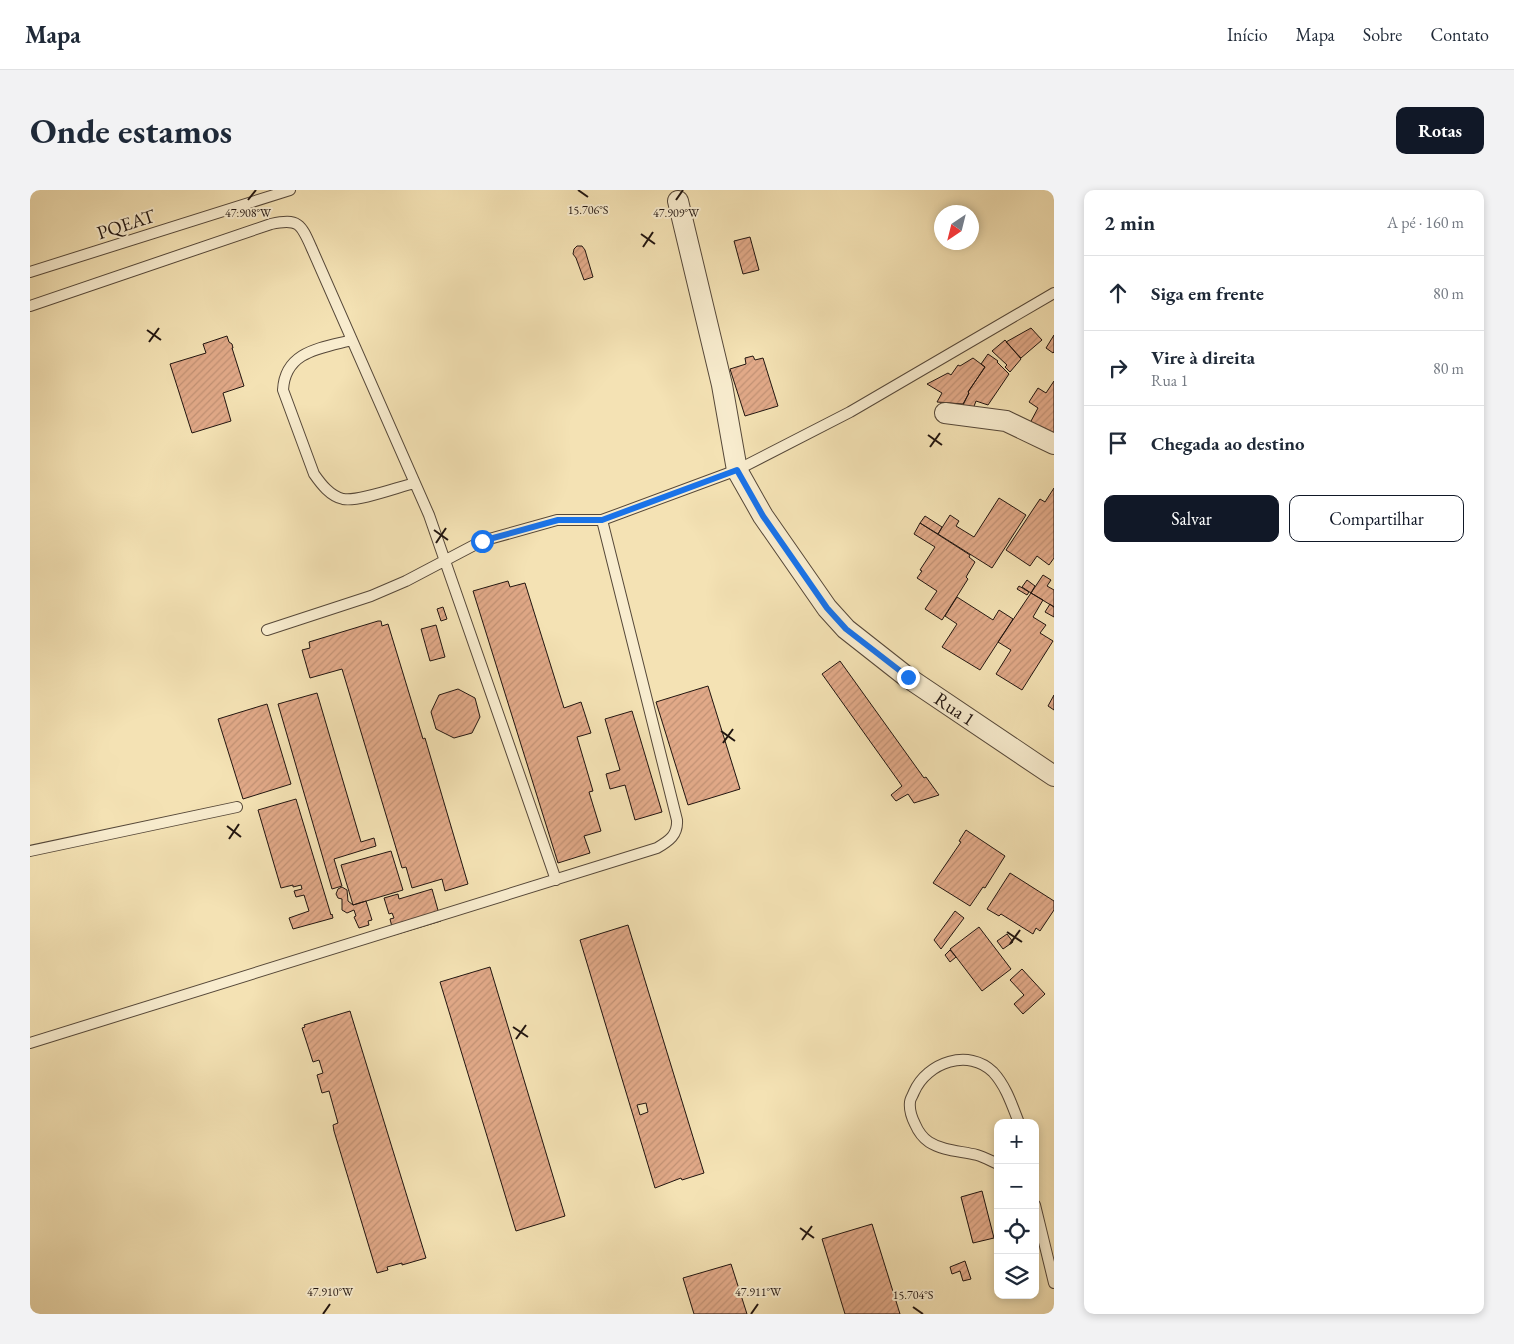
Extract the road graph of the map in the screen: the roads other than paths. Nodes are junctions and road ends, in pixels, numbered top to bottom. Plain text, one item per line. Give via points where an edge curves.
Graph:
1 (290, 190) edge
2 (278, 192) edge
3 (678, 201) dead end
4 (30, 272) edge
5 (1054, 293) edge
6 (30, 306) edge
7 (352, 340) junction
8 (944, 413) dead end
9 (1054, 444) edge
10 (737, 470) junction
11 (415, 483) junction
12 (602, 520) junction
13 (445, 561) junction
14 (266, 630) dead end
15 (1054, 776) edge
16 (237, 807) dead end
17 (30, 852) edge
18 (556, 880) junction
19 (30, 1043) edge
20 (1017, 1119) edge
21 (994, 1162) edge
22 (1036, 1209) edge
23 (1054, 1283) edge

1 - 2 lane, PQEAT
2 - 4 lane, PQEAT
3 - 10 street, Rua 1 via 722,385
5 - 10 lane via 850,412
6 - 7 lane via 288,221 301,228 309,242
7 - 11 lane
7 - 11 lane via 306,353 288,369 284,379 283,390 314,474 332,494 342,499
8 - 9 street via 1006,421
10 - 12 lane
10 - 15 street, Rua 1 via 763,516 827,608 846,629 908,677
11 - 13 lane
12 - 13 lane via 558,520 516,530 482,541
12 - 18 lane via 677,827 669,841 657,848
13 - 14 lane via 371,596
13 - 18 lane
16 - 17 lane
18 - 19 lane
20 - 21 lane via 1004,1087 992,1071 974,1060 940,1065 916,1087 910,1102 911,1116 917,1130 929,1142
22 - 23 lane

